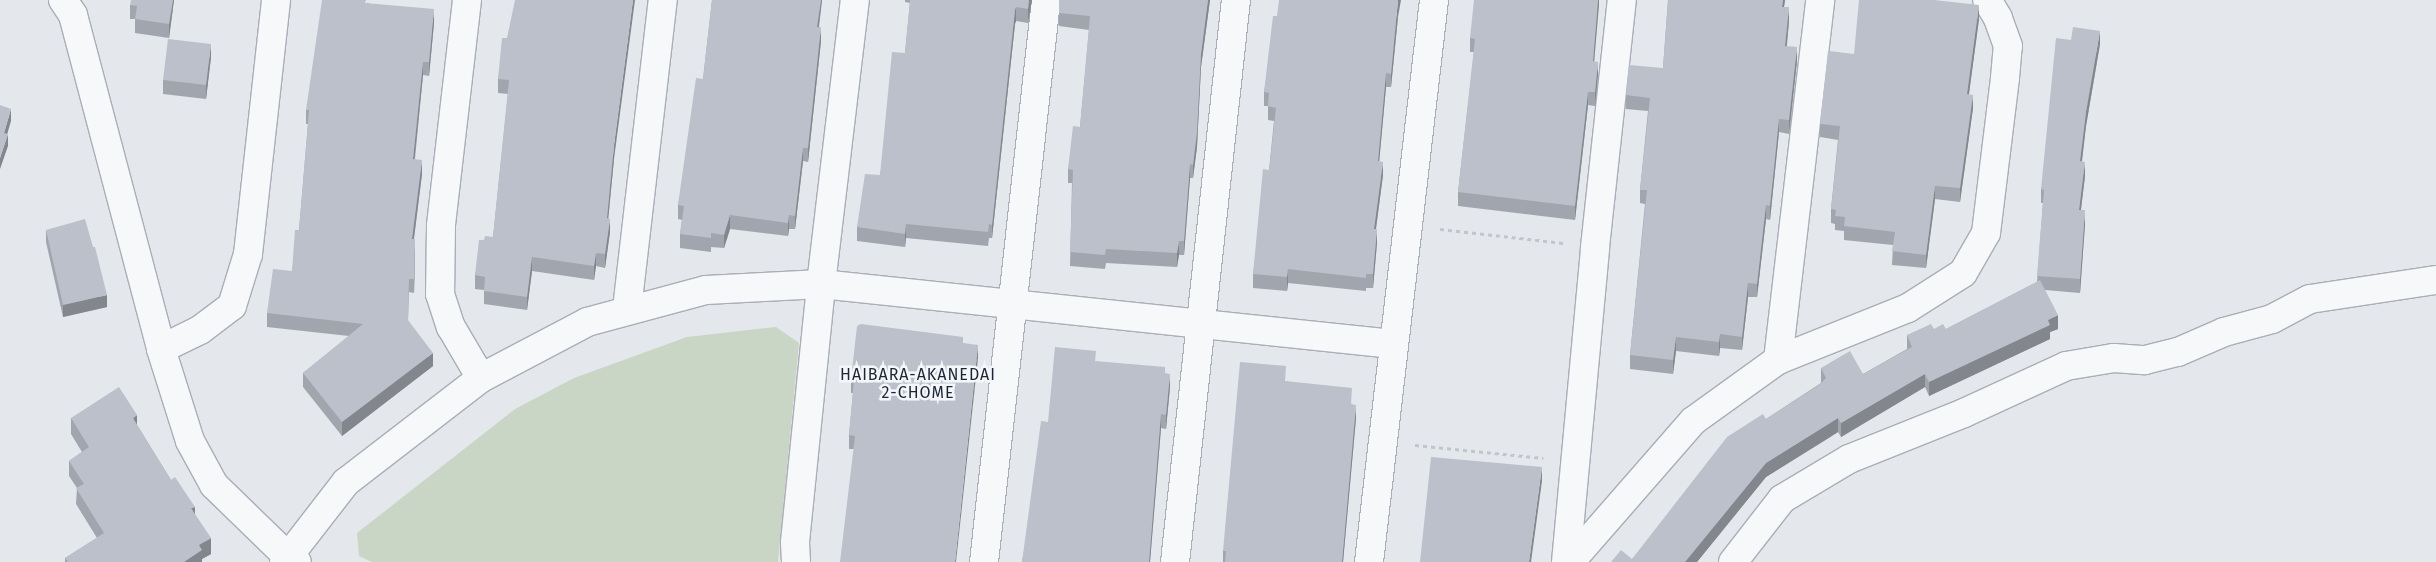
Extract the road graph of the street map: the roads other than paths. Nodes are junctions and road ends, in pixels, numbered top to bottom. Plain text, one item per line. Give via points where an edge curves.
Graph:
1 (276, 0) edge
2 (466, 0) edge
3 (663, 0) edge
4 (855, 0) edge
5 (1046, 0) edge
6 (1236, 0) edge
7 (1434, 0) edge
8 (1622, 0) edge
9 (1820, 0) edge
10 (1987, 0) edge
11 (66, 2) edge
12 (2436, 280) edge
13 (821, 284) junction
14 (1012, 303) junction
15 (627, 308) junction
16 (1202, 322) junction
17 (1393, 344) junction
18 (161, 349) junction
19 (1778, 360) junction
20 (481, 378) junction
21 (290, 560) edge
22 (796, 562) edge
23 (984, 562) edge
24 (1176, 562) edge
25 (1369, 562) edge
26 (1568, 562) edge
27 (1733, 562) edge

1 - 18 street via 248,254 232,306 200,330
2 - 20 street via 441,226 440,294 451,327
3 - 15 street
4 - 13 street
5 - 14 street
6 - 16 street
7 - 17 street
8 - 26 street via 1595,247
9 - 19 street
10 - 19 street via 2008,46 1986,233 1962,273 1908,308
11 - 18 street via 73,15 100,110
12 - 27 street via 2310,299 2272,319 2224,332 2178,352 2153,358 2114,358 2066,366 1964,413 1849,459 1782,500
13 - 14 street
13 - 15 street via 706,290
13 - 22 street via 795,542
14 - 16 street
14 - 23 street
15 - 20 street via 570,330
16 - 17 street
16 - 24 street
17 - 25 street
18 - 21 street via 190,441 214,485
19 - 26 street via 1693,421
20 - 21 street via 346,482

